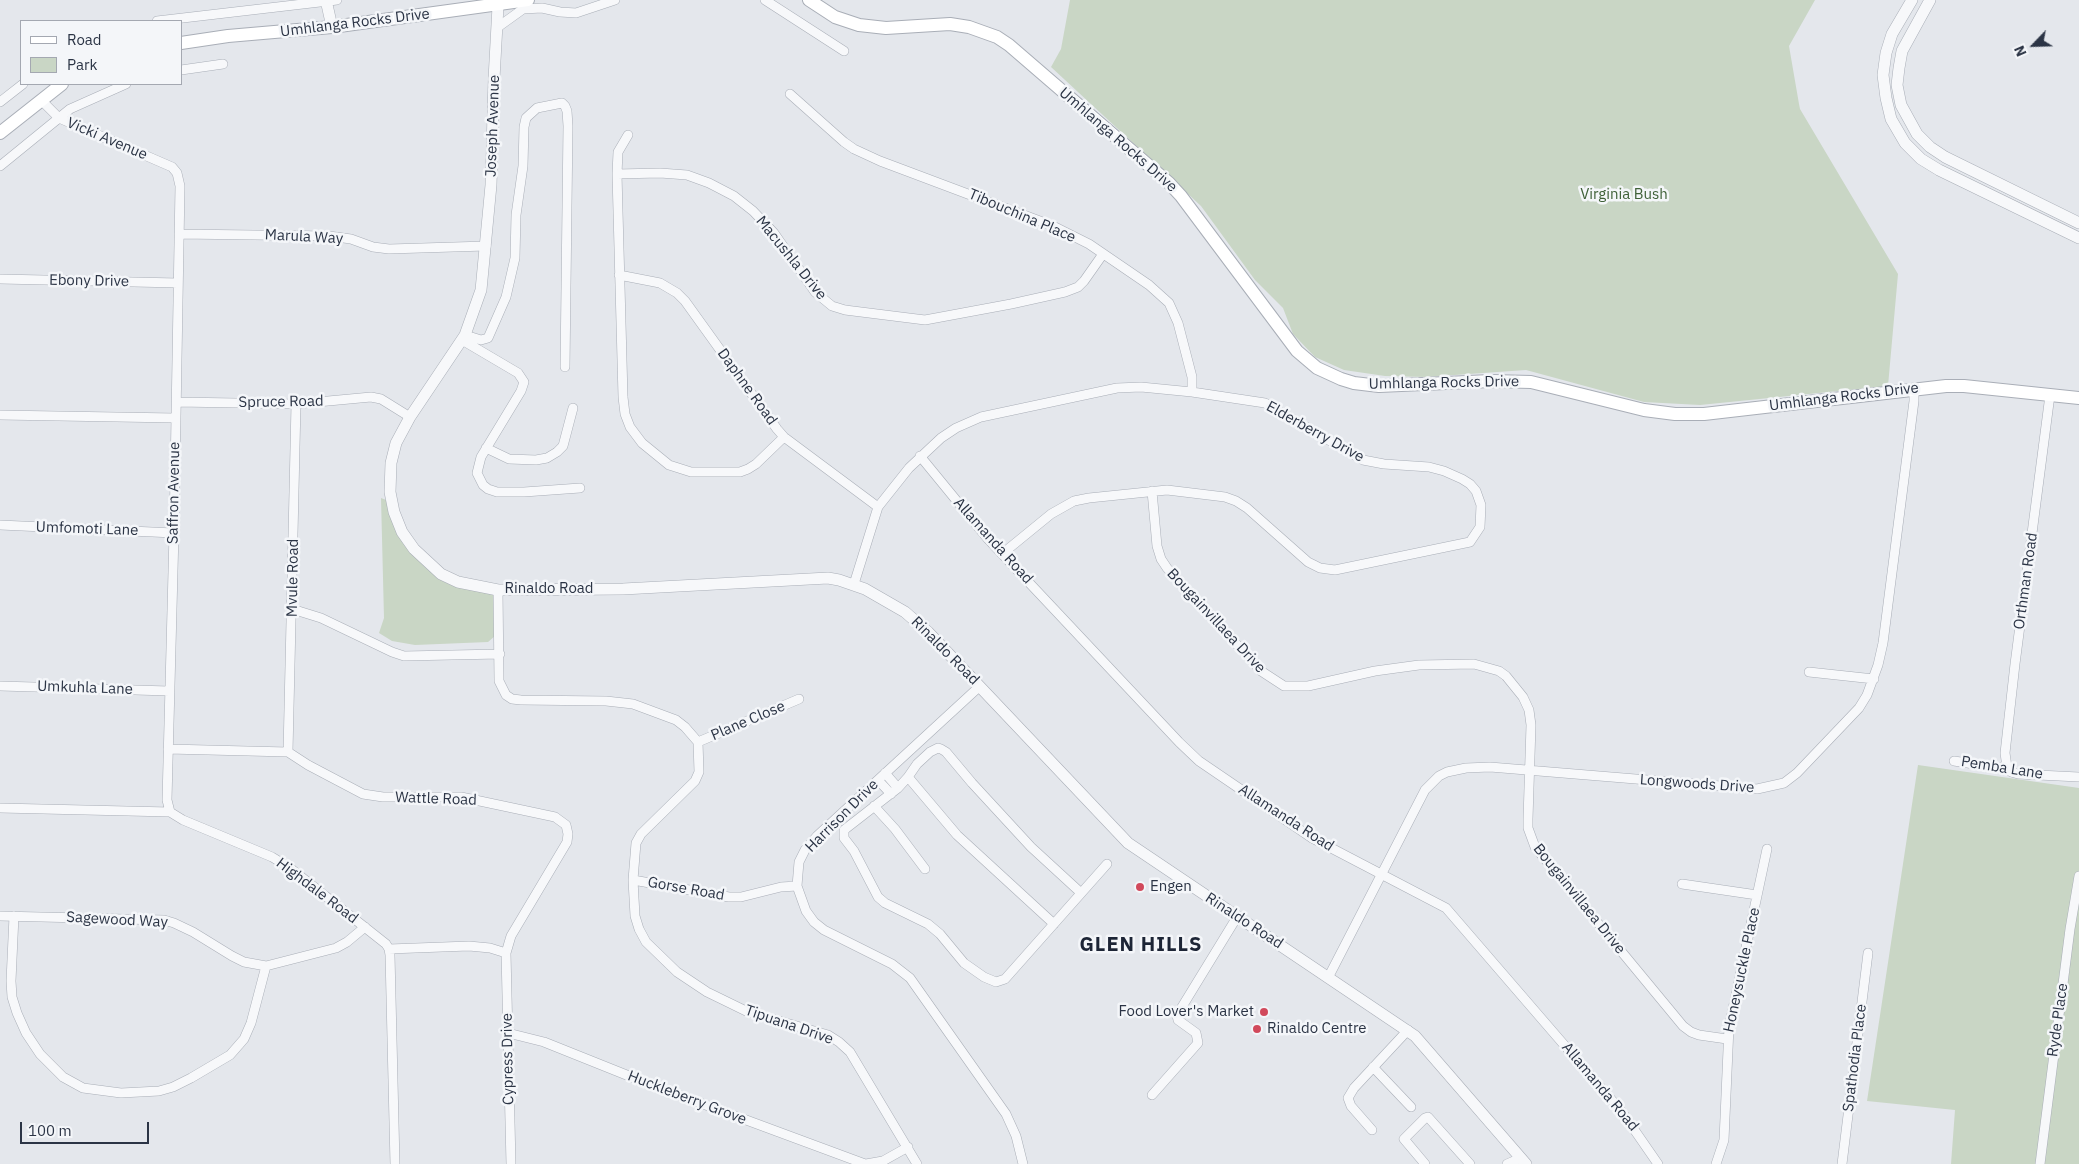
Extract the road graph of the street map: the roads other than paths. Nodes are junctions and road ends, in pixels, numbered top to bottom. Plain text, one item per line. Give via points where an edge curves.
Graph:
1 (528, 0) edge
2 (615, 0) edge
3 (765, 0) edge
4 (809, 0) edge
5 (1912, 0) edge
6 (1930, 0) edge
7 (329, 1) edge
8 (498, 6) junction
9 (165, 20) edge
10 (332, 27) junction
11 (498, 27) junction
12 (182, 43) edge
13 (844, 51) dead end
14 (222, 64) dead end
15 (182, 70) edge
16 (22, 85) edge
17 (61, 85) edge
18 (124, 85) edge
19 (790, 94) dead end
20 (41, 100) junction
21 (0, 102) edge
22 (59, 118) junction
23 (0, 133) edge
24 (628, 135) dead end
25 (1945, 157) junction
26 (0, 166) edge
27 (1939, 170) junction
28 (177, 173) joint
29 (617, 174) junction
30 (2079, 223) edge
31 (179, 234) junction
32 (2079, 238) edge
33 (486, 246) junction
34 (1103, 254) junction
35 (619, 275) junction
36 (0, 279) edge
37 (178, 283) junction
38 (464, 337) junction
39 (565, 367) dead end
40 (1914, 388) junction
41 (1192, 392) junction
42 (2050, 395) junction
43 (2079, 398) edge
44 (177, 402) junction
45 (296, 404) junction
46 (573, 408) dead end
47 (0, 415) edge
48 (410, 417) junction
49 (175, 418) junction
50 (784, 437) junction
51 (486, 448) junction
52 (920, 456) junction
53 (580, 488) dead end
54 (1152, 491) junction
55 (878, 507) junction
56 (0, 525) edge
57 (174, 533) junction
58 (1002, 554) junction
59 (854, 584) junction
60 (498, 590) junction
61 (292, 609) junction
62 (500, 654) junction
63 (1809, 672) dead end
64 (1874, 679) junction
65 (0, 686) edge
66 (980, 686) junction
67 (169, 691) junction
68 (799, 699) dead end
69 (698, 742) junction
70 (168, 749) junction
71 (288, 752) junction
72 (1954, 761) dead end
73 (2007, 767) junction
74 (1529, 771) junction
75 (885, 773) junction
76 (908, 777) junction
77 (2079, 777) edge
78 (878, 780) junction
79 (894, 791) junction
80 (874, 806) junction
81 (0, 808) edge
82 (170, 812) junction
83 (1767, 849) dead end
84 (1107, 864) dead end
85 (925, 870) dead end
86 (1381, 874) junction
87 (2079, 876) edge
88 (633, 880) junction
89 (1682, 884) dead end
90 (797, 886) junction
91 (1080, 892) junction
92 (1757, 895) junction
93 (0, 916) edge
94 (14, 916) junction
95 (1237, 917) junction
96 (1054, 924) junction
97 (365, 927) junction
98 (390, 949) junction
99 (506, 953) junction
100 (1868, 953) dead end
101 (266, 966) junction
102 (1328, 976) junction
103 (1408, 1030) junction
104 (508, 1033) junction
105 (1727, 1040) junction
106 (1374, 1066) junction
107 (1152, 1095) dead end
108 (1411, 1107) dead end
109 (1372, 1130) dead end
110 (908, 1147) junction
111 (1524, 1161) edge
112 (392, 1164) edge
113 (511, 1164) edge
114 (866, 1164) edge
115 (917, 1164) edge
116 (1023, 1164) edge
117 (1425, 1164) edge
118 (1470, 1164) edge
119 (1507, 1164) edge
120 (1658, 1164) edge
121 (1716, 1164) edge
122 (1842, 1164) edge
123 (2040, 1164) edge

1 - 8 main road, Umhlanga Rocks Drive
2 - 11 street via 576,13 523,9
3 - 13 street
4 - 40 main road, Umhlanga Rocks Drive via 835,17 872,28 950,24 969,26 997,37 1175,190 1297,351 1317,368 1342,379 1378,386 1531,382 1644,410 1689,414
5 - 27 street via 1892,34 1886,53 1883,75 1886,98 1891,119 1905,143 1921,159
6 - 25 street via 1902,51 1897,86 1901,105 1917,134 1930,148
7 - 9 street
7 - 10 street
8 - 10 main road, Umhlanga Rocks Drive
8 - 11 street, Joseph Avenue
10 - 12 main road, Umhlanga Rocks Drive
11 - 33 street, Joseph Avenue via 492,184
14 - 15 street
16 - 21 street
17 - 20 main road
18 - 22 street via 70,109
19 - 34 street, Tibouchina Place via 854,149 1053,226
20 - 22 street, Vicki Avenue
20 - 23 main road
22 - 26 street
22 - 28 street, Vicki Avenue via 164,162
24 - 29 street via 618,152
25 - 27 street
25 - 30 street
27 - 32 street
28 - 31 street, Saffron Avenue via 180,186
29 - 34 street, Macushla Drive via 687,175 734,196 774,233 818,295 832,306 845,310 925,320 1020,302 1078,287
29 - 35 street
31 - 33 street, Marula Way via 329,236 389,249
31 - 37 street, Saffron Avenue
33 - 38 street, Rinaldo Road via 481,290
34 - 41 street, Tibouchina Place via 1149,285 1168,303 1178,322 1192,377
35 - 50 street, Daphne Road via 660,283 677,293
35 - 50 street via 625,414 642,443 661,460 677,468 740,472 756,464
36 - 37 street, Ebony Drive
37 - 44 street, Saffron Avenue
38 - 39 street via 481,340 489,337 508,291 515,258 526,118 537,108 562,104 567,111 568,126
38 - 48 street, Rinaldo Road
38 - 51 street via 518,373 524,382
40 - 42 main road, Umhlanga Rocks Drive via 1964,386
40 - 64 street, Longwoods Drive via 1883,643
41 - 52 street, Elderberry Drive via 1117,388 998,412 956,428
41 - 54 street, Elderberry Drive via 1256,400 1273,406 1363,460 1429,467 1462,479 1479,496 1478,531 1470,542 1335,570 1308,562 1236,501 1212,495
42 - 43 main road, Umhlanga Rocks Drive
42 - 73 street, Orthman Road via 2004,753
44 - 45 street, Spruce Road
44 - 49 street, Saffron Avenue
45 - 48 street, Spruce Road via 371,396
45 - 61 street, Mvule Road
46 - 51 street via 563,446 547,458 509,458
47 - 49 street
48 - 60 street, Rinaldo Road via 396,443 391,463 390,492 402,532 425,561 441,574 458,582
49 - 57 street, Saffron Avenue
50 - 55 street, Daphne Road
51 - 53 street via 477,473 488,489 524,492
52 - 55 street, Elderberry Drive
52 - 58 street, Allamanda Road
54 - 58 street, Elderberry Drive via 1074,501 1051,514
54 - 74 street, Bougainvillaea Drive via 1161,559 1244,655 1266,675 1284,686 1294,687 1419,665 1458,663 1499,670 1530,710
55 - 59 street, Elderberry Drive
56 - 57 street, Umfomoti Lane
57 - 67 street, Saffron Avenue
58 - 86 street, Allamanda Road via 1199,761 1312,838
59 - 60 street, Rinaldo Road via 814,578 623,589
59 - 66 street, Rinaldo Road via 915,620
60 - 62 street
61 - 62 street via 321,618 404,656
61 - 71 street, Mvule Road
62 - 69 street via 500,682 506,695 512,699 633,704 676,720
63 - 64 street
64 - 74 street, Longwoods Drive via 1867,695 1847,721 1797,773 1784,783 1771,787 1757,789
65 - 67 street, Umkuhla Lane
66 - 75 street, Harrison Drive
66 - 95 street, Rinaldo Road via 1128,843
67 - 70 street, Saffron Avenue
68 - 69 street, Plane Close
69 - 88 street, Tipuana Drive via 700,772 696,781 642,834 636,844
70 - 71 street, Wattle Road
70 - 82 street, Saffron Avenue via 167,800
71 - 99 street, Wattle Road via 368,796 461,797 560,820 566,825 567,842 511,936
72 - 73 street, Pemba Lane
73 - 77 street, Pemba Lane via 2018,774
74 - 86 street, Longwoods Drive via 1466,768 1439,776 1425,790
74 - 105 street, Bougainvillaea Drive via 1528,828 1541,856 1683,1026 1699,1035
75 - 78 street, Harrison Drive
75 - 79 street
76 - 79 street
76 - 91 street via 934,749 946,752 1031,847
76 - 96 street via 956,835
78 - 79 street
78 - 90 street, Harrison Drive via 805,850 796,874
79 - 80 street
80 - 85 street
80 - 96 street via 843,833 874,892 886,903 933,928 974,971 993,981 1000,981
81 - 82 street, Highdale Road
82 - 97 street, Highdale Road via 272,857
83 - 92 street, Honeysuckle Place
84 - 91 street
86 - 102 street, Longwoods Drive
86 - 120 street, Allamanda Road via 1437,902 1456,917 1622,1112
87 - 123 street, Ryde Place
88 - 90 street, Gorse Road via 729,897
88 - 110 street, Tipuana Drive via 635,916 646,942 677,972 707,992 748,1012 828,1035 839,1042 850,1052
89 - 92 street, Honeysuckle Place
90 - 116 street, Harrison Drive via 806,911 814,922 892,964 910,978 1006,1114
91 - 96 street
92 - 105 street, Honeysuckle Place
93 - 94 street, Sagewood Way
94 - 101 street, Sagewood Way via 164,920 193,932 238,959
94 - 101 street via 11,981 17,1013 40,1054 63,1077 83,1088 121,1093 159,1091 224,1059 244,1039
95 - 102 street, Rinaldo Road
95 - 107 street via 1177,1017 1196,1033 1198,1043
97 - 98 street, Highdale Road
97 - 101 street, Sagewood Way via 336,948
98 - 99 street via 470,946
98 - 112 street
99 - 104 street, Cypress Drive
100 - 122 street, Spathodia Place
102 - 103 street, Rinaldo Road
103 - 106 street
103 - 111 street, Rinaldo Road
104 - 113 street, Cypress Drive
104 - 114 street, Huckleberry Grove via 544,1042
105 - 121 street, Honeysuckle Place via 1724,1140
106 - 108 street
106 - 109 street via 1348,1098
110 - 114 street, Huckleberry Grove via 883,1161
110 - 115 street, Tipuana Drive
111 - 119 street
117 - 118 street via 1404,1139 1428,1117

